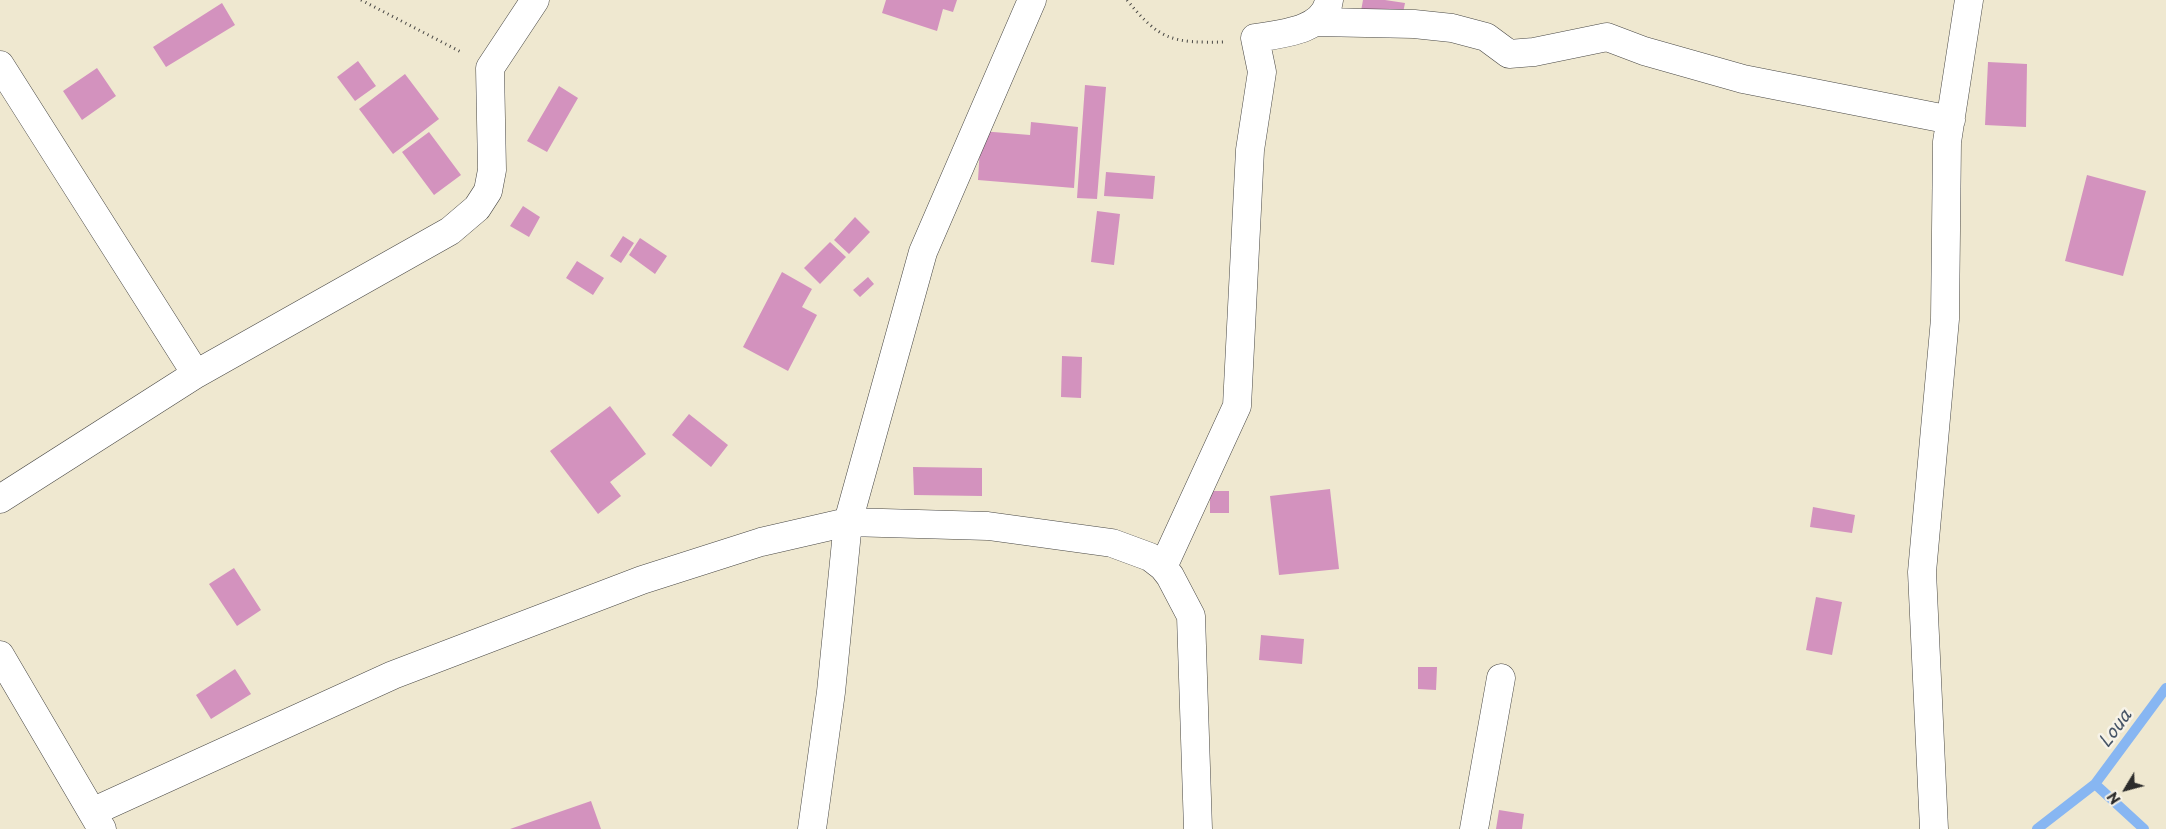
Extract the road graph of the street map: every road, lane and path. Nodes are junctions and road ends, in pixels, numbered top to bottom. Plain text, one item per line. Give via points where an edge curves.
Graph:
1 (361, 0) edge
2 (535, 0) edge
3 (1032, 0) edge
4 (1127, 0) edge
5 (1969, 0) edge
6 (1323, 11) edge
7 (1255, 38) junction
8 (0, 65) edge
9 (490, 68) junction
10 (1951, 120) junction
11 (196, 374) junction
12 (0, 499) edge
13 (848, 522) junction
14 (1164, 567) junction
15 (0, 655) edge
16 (1501, 678) dead end
17 (97, 821) edge
18 (812, 829) edge
19 (1198, 829) edge
20 (1474, 829) edge
21 (1934, 829) edge

1 - 9 path
2 - 9 street
3 - 13 street via 923,252
4 - 7 path via 1155,31 1179,40 1240,41
5 - 10 street
6 - 7 street via 1289,32
6 - 10 street via 1452,28 1486,37 1509,54 1607,37 1743,79
7 - 14 street via 1262,72 1250,150 1236,406
8 - 11 street
9 - 11 street via 492,170 488,191 477,208 450,231
10 - 21 street via 1947,142 1945,319 1922,572
11 - 12 street
13 - 14 street via 988,526 1112,543 1150,557
13 - 17 street via 762,542 642,580 394,675
13 - 18 street via 831,692
14 - 19 street via 1191,616
15 - 17 street
16 - 20 street

